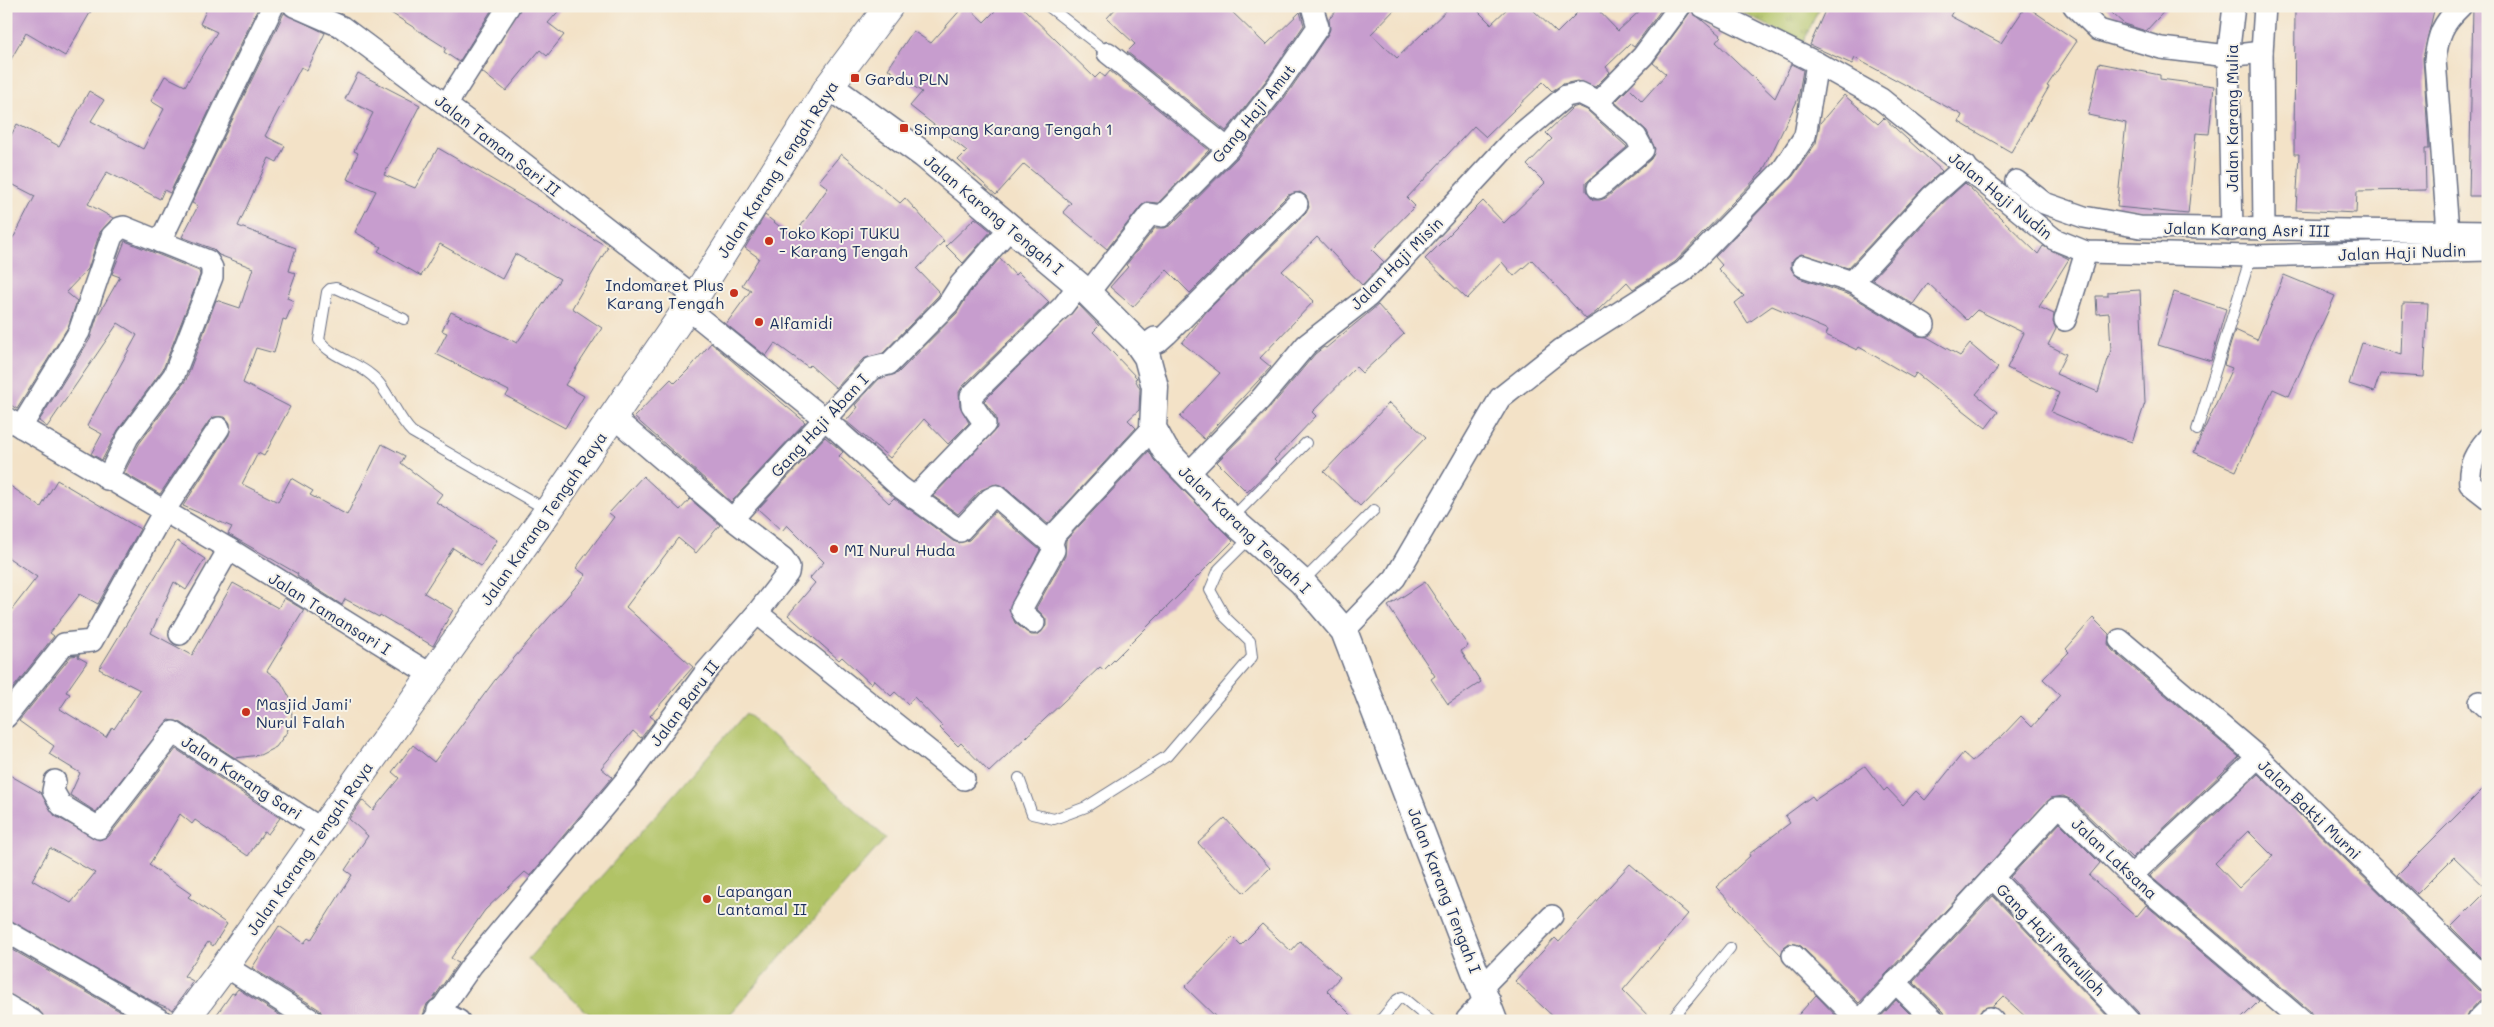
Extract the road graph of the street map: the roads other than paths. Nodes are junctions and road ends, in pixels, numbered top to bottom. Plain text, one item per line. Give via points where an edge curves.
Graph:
1 (273, 6) edge
2 (294, 6) edge
3 (509, 6) edge
4 (889, 6) edge
5 (1048, 6) edge
6 (1312, 6) edge
7 (1680, 6) edge
8 (1702, 6) edge
9 (2074, 6) edge
10 (2234, 6) edge
11 (2265, 6) edge
12 (2461, 6) edge
13 (2262, 52) junction
14 (1108, 53) joint
15 (2228, 56) junction
16 (1817, 63) junction
17 (829, 86) junction
18 (1594, 100) junction
19 (446, 104) junction
20 (1228, 149) junction
21 (1966, 166) junction
22 (2016, 181) dead end
23 (1598, 188) dead end
24 (1297, 204) dead end
25 (1010, 228) junction
26 (2264, 229) junction
27 (2232, 230) junction
28 (2448, 232) junction
29 (2488, 232) edge
30 (160, 242) junction
31 (2488, 250) edge
32 (2086, 252) junction
33 (2251, 256) junction
34 (1803, 266) dead end
35 (1855, 283) junction
36 (1083, 289) junction
37 (691, 303) junction
38 (404, 319) dead end
39 (2065, 320) dead end
40 (1924, 326) dead end
41 (1142, 348) junction
42 (612, 416) junction
43 (826, 420) junction
44 (13, 422) edge
45 (219, 428) dead end
46 (1153, 428) junction
47 (2197, 430) dead end
48 (2488, 438) edge
49 (1306, 443) dead end
50 (1187, 475) junction
51 (107, 478) junction
52 (914, 498) junction
53 (2488, 498) edge
54 (1374, 510) dead end
55 (164, 511) junction
56 (548, 511) junction
57 (732, 519) junction
58 (1231, 520) junction
59 (1251, 537) junction
60 (1052, 544) junction
61 (229, 549) junction
62 (1302, 582) junction
63 (757, 613) junction
64 (1034, 623) dead end
65 (1344, 631) junction
66 (180, 634) dead end
67 (2120, 640) dead end
68 (433, 676) junction
69 (6, 717) edge
70 (2258, 757) junction
71 (1019, 778) dead end
72 (55, 780) dead end
73 (964, 780) dead end
74 (322, 829) junction
75 (2131, 876) junction
76 (1993, 878) junction
77 (1552, 916) dead end
78 (6, 931) edge
79 (1730, 948) dead end
80 (1793, 955) dead end
81 (225, 966) junction
82 (2488, 981) edge
83 (1895, 982) junction
84 (1488, 1003) edge
85 (6, 1005) edge
86 (2488, 1010) edge
87 (436, 1016) edge
88 (33, 1021) edge
89 (162, 1021) edge
90 (184, 1021) edge
91 (313, 1021) edge
92 (458, 1021) edge
93 (1380, 1021) edge
94 (1431, 1021) edge
95 (1469, 1021) edge
96 (1670, 1021) edge
97 (1860, 1021) edge
98 (1935, 1021) edge
99 (2129, 1021) edge
100 (2302, 1021) edge
101 (2477, 1021) edge

1 - 30 street
2 - 19 street, Jalan Taman Sari II via 342,27
3 - 19 street
4 - 17 main road, Jalan Karang Tengah Raya
5 - 14 lane
6 - 20 street, Gang Haji Amut via 1318,27
7 - 18 street via 1643,56 1600,99
8 - 16 street, Jalan Haji Nudin
9 - 15 street via 2099,30 2161,48
10 - 15 street, Jalan Karang Mulia
11 - 13 street, Jalan Karang Mulia
12 - 28 street via 2449,17 2438,36 2435,60
13 - 15 street
13 - 26 street, Jalan Karang Mulia
14 - 20 street
15 - 27 street, Jalan Karang Mulia
16 - 21 street, Jalan Haji Nudin via 1881,99
16 - 65 street via 1805,136 1783,169 1684,271 1562,349 1500,398 1395,578
17 - 25 street, Jalan Karang Tengah I via 924,155
17 - 37 main road, Jalan Karang Tengah Raya
18 - 23 street via 1636,137 1644,150
18 - 50 street, Jalan Haji Misin via 1580,93 1566,96 1510,143 1369,296 1306,345 1259,401
19 - 37 street, Jalan Taman Sari II
20 - 36 street, Gang Haji Amut via 1162,216 1150,214
21 - 32 street, Jalan Haji Nudin via 2054,239
21 - 35 street via 1932,196 1855,279
22 - 27 street, Jalan Karang Asri III via 2044,203 2084,217 2140,227
24 - 41 street via 1167,334 1158,342 1155,338
25 - 36 street, Jalan Karang Tengah I
25 - 43 street, Gang Haji Aban I via 960,285 948,304 889,364 872,368
26 - 27 street, Jalan Karang Asri III
26 - 28 street, Jalan Karang Asri III
28 - 29 street, Jalan Karang Asri III
30 - 44 street via 124,227 116,230 79,332
30 - 51 street via 208,261 212,277 174,375 128,438
31 - 33 street, Jalan Haji Nudin
32 - 33 street, Jalan Haji Nudin
32 - 39 street
33 - 47 lane
34 - 35 street
35 - 40 street
36 - 41 street, Jalan Karang Tengah I
36 - 52 street via 971,396 972,405 985,424
37 - 42 main road, Jalan Karang Tengah Raya
37 - 43 street, Jalan Taman Sari II
38 - 56 lane via 336,288 330,289 319,340 328,349 372,375 400,420 412,432
41 - 46 street, Jalan Karang Tengah I via 1155,387
42 - 56 main road, Jalan Karang Tengah Raya
42 - 57 street, Jalan Baru II
43 - 52 street, Jalan Taman Sari II
43 - 57 street, Gang Haji Aban I
44 - 51 street, Jalan Tamansari I
45 - 55 street
46 - 50 street, Jalan Karang Tengah I via 1165,450
46 - 60 street via 1055,534
48 - 53 street via 2478,449 2469,472 2470,484
49 - 58 lane
50 - 58 street, Jalan Karang Tengah I
51 - 55 street, Jalan Tamansari I
52 - 60 street, Jalan Taman Sari II via 960,530 996,496
54 - 62 lane
55 - 61 street, Jalan Tamansari I
55 - 69 street via 92,641 64,644
56 - 68 main road, Jalan Karang Tengah Raya
57 - 63 street, Jalan Baru II via 783,558 789,567 788,573
58 - 59 street, Jalan Karang Tengah I
59 - 62 street, Jalan Karang Tengah I
59 - 71 lane via 1219,569 1210,590 1225,618 1250,641 1252,657 1167,756 1086,807 1054,819 1032,814
60 - 64 street via 1054,550 1021,609
61 - 66 street
61 - 68 street, Jalan Tamansari I
62 - 65 street, Jalan Karang Tengah I
63 - 73 street
63 - 87 street, Jalan Baru II via 705,673 626,780 479,957
65 - 84 street, Jalan Karang Tengah I
67 - 70 street
68 - 74 main road, Jalan Karang Tengah Raya
70 - 75 street, Jalan Bakti Murni
70 - 82 street, Jalan Bakti Murni
72 - 74 street, Jalan Karang Sari via 53,791 61,805 99,828 172,732
74 - 81 main road, Jalan Karang Tengah Raya
75 - 76 street, Jalan Laksana via 2059,808
75 - 100 street, Jalan Laksana
76 - 83 street, Jalan Laksana
76 - 99 street, Gang Haji Marulloh
77 - 84 street
78 - 89 street
79 - 96 lane
80 - 97 street
81 - 90 main road, Jalan Karang Tengah Raya
81 - 91 street
83 - 97 street, Jalan Laksana
83 - 98 street
84 - 95 street
85 - 88 street
86 - 101 street
87 - 92 street
93 - 94 lane via 1402,997

